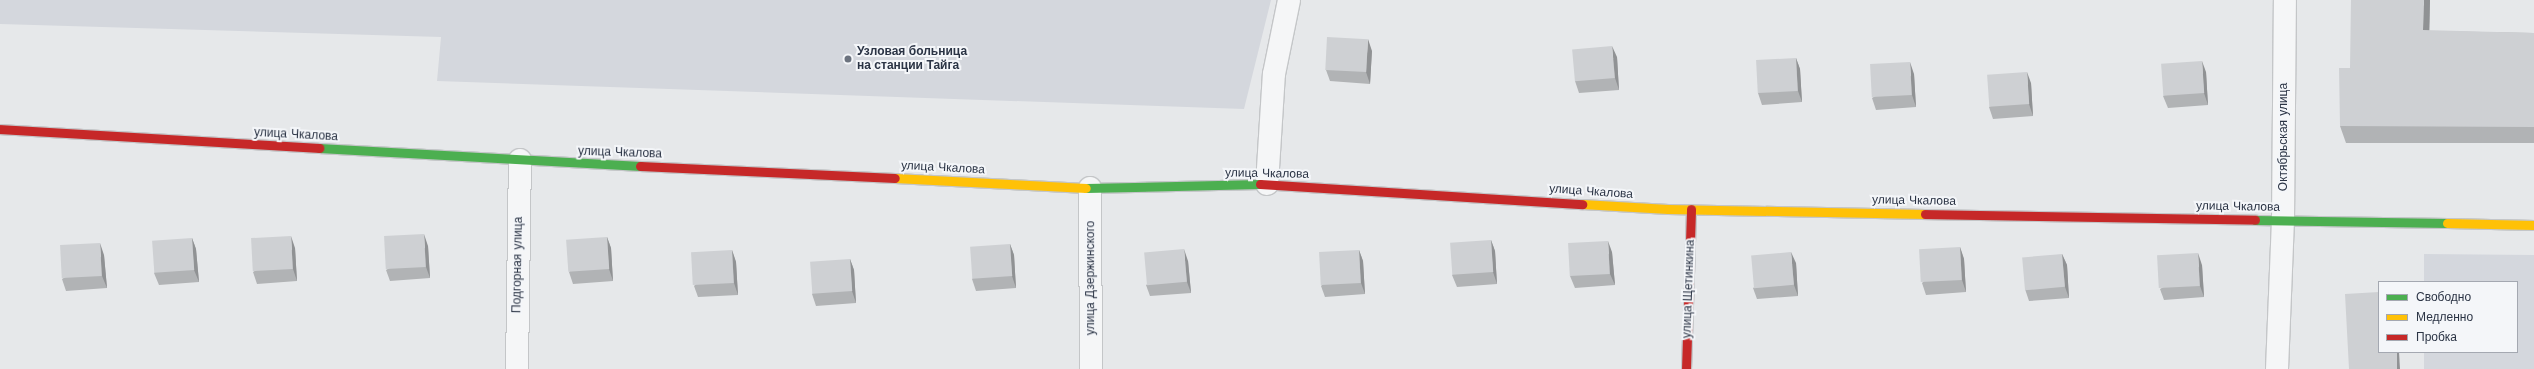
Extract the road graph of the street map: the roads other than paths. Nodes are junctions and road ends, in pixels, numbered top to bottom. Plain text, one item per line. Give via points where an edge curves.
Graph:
1 (1289, 0) edge
2 (2285, 0) edge
3 (0, 129) edge
4 (520, 160) junction
5 (1267, 184) junction
6 (1090, 188) junction
7 (1691, 209) junction
8 (2283, 220) junction
9 (2534, 225) edge
10 (517, 369) edge
11 (1091, 369) edge
12 (1686, 369) edge
13 (2277, 369) edge

1 - 5 street via 1274,74
2 - 8 street, Октябрьская улица
3 - 4 street, улица Чкалова
4 - 6 street, улица Чкалова
4 - 10 street, Подгорная улица
5 - 6 street, улица Чкалова
5 - 7 street, улица Чкалова
6 - 11 street, улица Дзержинского
7 - 8 street, улица Чкалова
7 - 12 street, улица Щетинкина
8 - 9 street, улица Чкалова
8 - 13 street, Октябрьская улица

